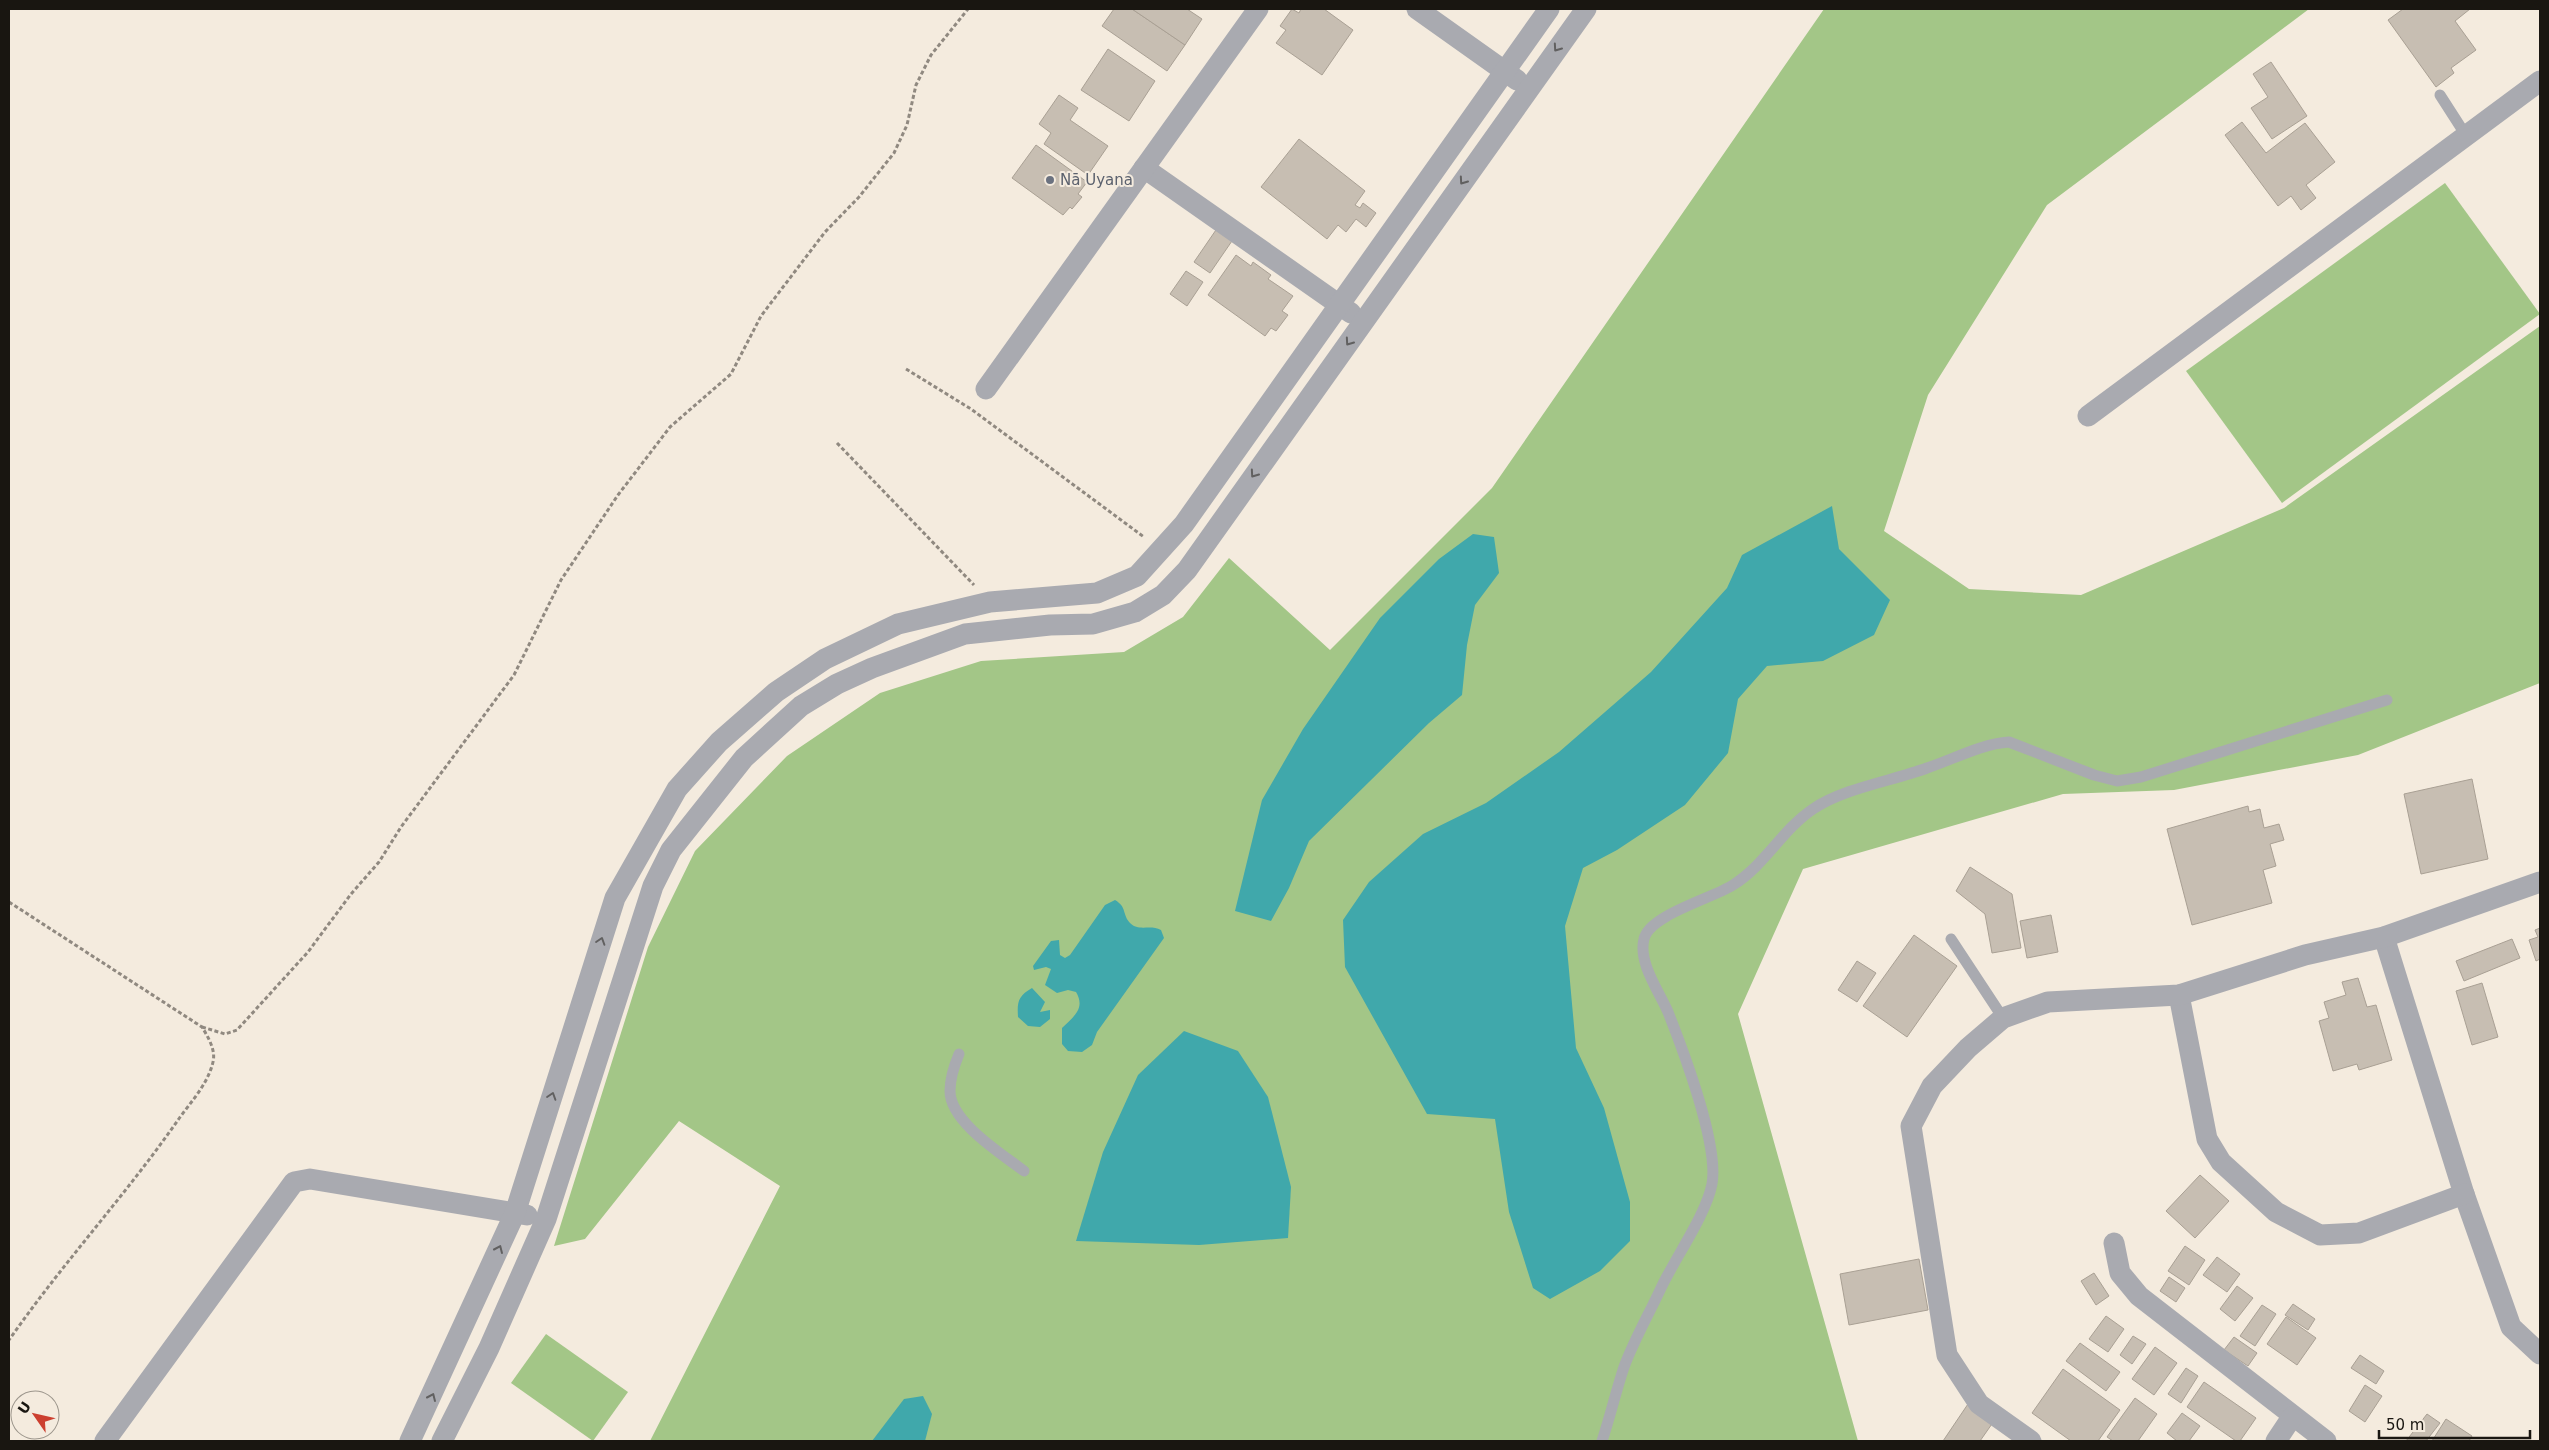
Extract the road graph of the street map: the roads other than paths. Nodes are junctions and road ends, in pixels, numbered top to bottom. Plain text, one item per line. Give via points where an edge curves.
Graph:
1 (1258, 9) edge
2 (1417, 9) edge
3 (1548, 9) edge
4 (1586, 9) edge
5 (1504, 71) junction
6 (2540, 81) edge
7 (1529, 88) junction
8 (2440, 95) dead end
9 (2467, 137) junction
10 (1144, 168) junction
11 (1339, 304) junction
12 (1363, 321) junction
13 (986, 389) dead end
14 (2088, 416) dead end
15 (2387, 700) dead end
16 (2540, 882) edge
17 (2384, 937) junction
18 (1951, 938) dead end
19 (2179, 995) junction
20 (2003, 1018) junction
21 (959, 1054) dead end
22 (1024, 1171) dead end
23 (2464, 1194) junction
24 (515, 1213) junction
25 (546, 1219) junction
26 (2114, 1242) dead end
27 (2540, 1354) edge
28 (2292, 1417) junction
29 (105, 1441) edge
30 (410, 1441) edge
31 (442, 1441) edge
32 (1602, 1441) edge
33 (2031, 1441) edge
34 (2276, 1441) edge
35 (2326, 1441) edge

1 - 10 street
2 - 5 street
3 - 5 street
4 -> 7 street
5 - 7 street
5 - 11 street
6 - 9 street
7 -> 12 street
8 - 9 lane
9 - 14 street
10 - 11 street
10 - 13 street
11 - 12 street
24 -> 11 street via 615,898 677,789 719,742 776,692 825,659 898,624 990,602 1097,593 1137,576 1184,524
12 -> 25 street via 1187,570 1163,594 1135,612 1093,624 965,634 872,668 836,684 801,706 744,758 671,850 654,886
15 - 32 lane via 2151,775 2117,781 2009,742 1994,743 1841,796 1813,809 1759,866 1732,886 1664,918 1650,929 1644,938 1644,955 1694,1086 1713,1160 1712,1185 1625,1367
16 - 17 street
17 - 19 street via 2305,954
17 - 23 street
18 - 20 lane
19 - 20 street via 2048,1002
19 - 23 street via 2207,1139 2221,1162 2276,1212 2320,1235 2359,1234
20 - 33 street via 1968,1048 1932,1086 1911,1126 1947,1355 1980,1404
21 - 22 lane via 952,1072 950,1094 957,1111 966,1125
23 - 27 street via 2511,1327
24 - 25 street
24 - 29 street via 310,1179 294,1182
30 -> 24 street
25 - 31 street via 489,1348
26 - 28 street via 2120,1273 2139,1296
28 - 34 street
28 - 35 street

